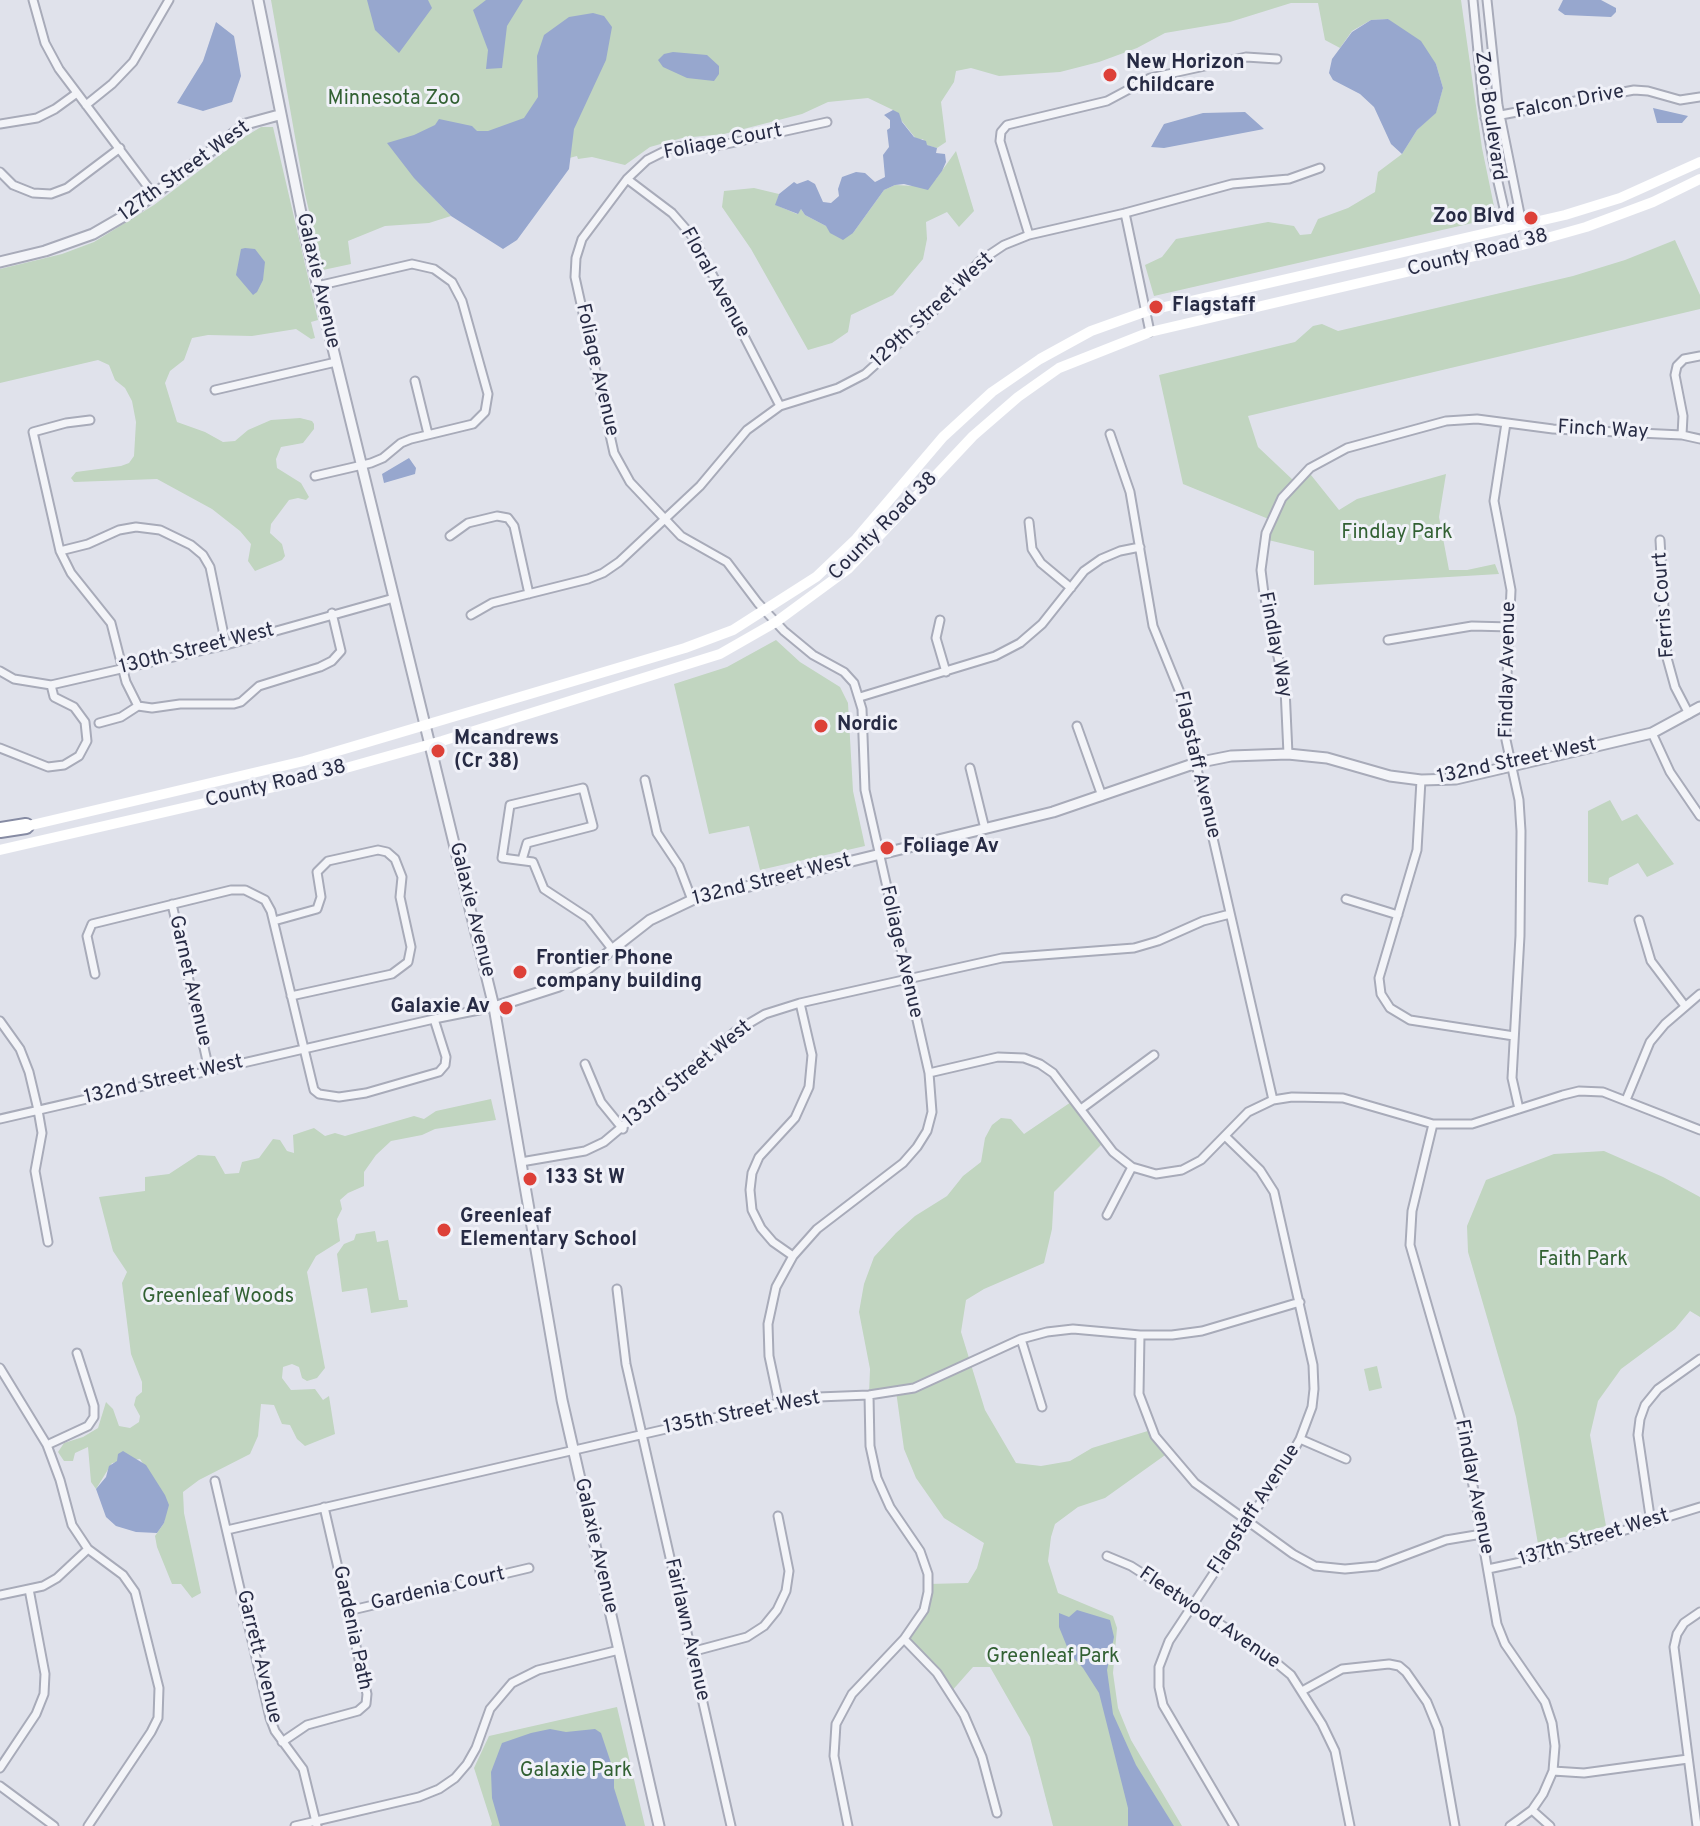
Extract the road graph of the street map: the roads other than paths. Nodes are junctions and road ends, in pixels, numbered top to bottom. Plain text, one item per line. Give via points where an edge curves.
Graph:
1 (33, 0) edge
2 (169, 0) edge
3 (258, 0) edge
4 (1473, 0) edge
5 (1487, 0) edge
6 (1277, 59) dead end
7 (77, 93) junction
8 (1700, 97) edge
9 (86, 105) junction
10 (279, 115) junction
11 (1500, 116) junction
12 (1485, 118) junction
13 (827, 122) dead end
14 (0, 124) edge
15 (120, 148) junction
16 (1700, 162) edge
17 (1320, 168) dead end
18 (0, 172) edge
19 (627, 179) junction
20 (1700, 179) edge
21 (154, 195) junction
22 (1125, 213) junction
23 (1516, 227) junction
24 (1029, 235) junction
25 (1522, 245) junction
26 (0, 262) edge
27 (317, 286) junction
28 (1147, 311) junction
29 (1150, 332) junction
30 (1700, 356) edge
31 (336, 362) junction
32 (415, 381) dead end
33 (215, 390) dead end
34 (780, 406) junction
35 (90, 420) dead end
36 (1506, 423) junction
37 (428, 434) junction
38 (1110, 434) dead end
39 (1682, 435) junction
40 (1700, 439) edge
41 (361, 465) junction
42 (315, 476) dead end
43 (665, 519) junction
44 (1029, 522) dead end
45 (450, 536) dead end
46 (1660, 540) dead end
47 (1140, 547) junction
48 (60, 551) junction
49 (1071, 588) junction
50 (529, 594) junction
51 (394, 598) junction
52 (766, 611) junction
53 (332, 613) junction
54 (471, 615) dead end
55 (940, 620) dead end
56 (776, 622) junction
57 (1511, 627) junction
58 (1388, 640) dead end
59 (226, 645) junction
60 (123, 670) junction
61 (0, 671) edge
62 (946, 672) junction
63 (51, 685) junction
64 (860, 697) junction
65 (138, 706) junction
66 (1700, 707) edge
67 (1689, 714) junction
68 (99, 723) dead end
69 (426, 726) junction
70 (1077, 726) dead end
71 (1652, 733) junction
72 (430, 744) junction
73 (0, 748) edge
74 (1288, 754) junction
75 (1196, 763) junction
76 (1512, 766) junction
77 (970, 768) dead end
78 (645, 780) dead end
79 (1421, 780) junction
80 (1102, 796) junction
81 (1700, 816) edge
82 (26, 826) joint
83 (985, 829) junction
84 (0, 831) edge
85 (0, 850) edge
86 (878, 854) junction
87 (522, 860) junction
88 (1346, 899) dead end
89 (692, 900) junction
90 (172, 904) junction
91 (1230, 914) junction
92 (1398, 915) junction
93 (1639, 920) dead end
94 (274, 921) junction
95 (613, 950) junction
96 (95, 974) dead end
97 (907, 978) junction
98 (1700, 994) edge
99 (291, 996) junction
100 (800, 1003) junction
101 (1685, 1006) junction
102 (494, 1007) junction
103 (434, 1019) junction
104 (0, 1021) edge
105 (1514, 1036) junction
106 (304, 1048) junction
107 (1154, 1055) dead end
108 (585, 1064) dead end
109 (209, 1070) junction
110 (929, 1073) junction
111 (1273, 1100) junction
112 (1626, 1100) junction
113 (1081, 1109) junction
114 (1519, 1109) junction
115 (38, 1110) junction
116 (0, 1119) edge
117 (1433, 1124) junction
118 (623, 1129) junction
119 (1700, 1130) edge
120 (1225, 1136) junction
121 (521, 1162) junction
122 (1132, 1167) junction
123 (1107, 1215) dead end
124 (48, 1242) dead end
125 (793, 1256) junction
126 (617, 1289) dead end
127 (1300, 1302) junction
128 (1140, 1335) junction
129 (1021, 1339) junction
130 (77, 1353) dead end
131 (1700, 1359) edge
132 (0, 1368) edge
133 (869, 1395) junction
134 (779, 1403) junction
135 (1042, 1407) dead end
136 (641, 1435) junction
137 (1300, 1439) junction
138 (47, 1445) junction
139 (573, 1450) junction
140 (1346, 1459) dead end
141 (215, 1481) dead end
142 (324, 1507) junction
143 (1700, 1507) edge
144 (778, 1516) dead end
145 (1248, 1523) junction
146 (1651, 1523) junction
147 (227, 1530) junction
148 (1482, 1534) junction
149 (88, 1549) junction
150 (1107, 1556) dead end
151 (529, 1568) dead end
152 (1488, 1569) junction
153 (29, 1589) junction
154 (0, 1595) edge
155 (1193, 1606) junction
156 (348, 1611) junction
157 (1700, 1612) edge
158 (904, 1639) junction
159 (619, 1650) junction
160 (691, 1652) junction
161 (1302, 1691) junction
162 (282, 1742) junction
163 (1688, 1759) junction
164 (0, 1768) edge
165 (1553, 1771) junction
166 (0, 1786) edge
167 (1532, 1810) junction
168 (997, 1813) dead end
169 (316, 1824) edge
170 (54, 1826) edge
171 (88, 1826) edge
172 (295, 1826) edge
173 (659, 1826) edge
174 (731, 1826) edge
175 (848, 1826) edge
176 (1234, 1826) edge
177 (1350, 1826) edge
178 (1455, 1826) edge
179 (1510, 1826) edge
180 (1550, 1826) edge
181 (1697, 1826) edge

1 - 7 street via 45,43
2 - 9 street via 133,62
3 - 10 street, Galaxie Avenue
4 - 12 street, Zoo Boulevard
5 - 11 street
6 - 24 street via 1246,57 1150,78 1107,101 1007,125 1000,141
7 - 9 street
7 - 14 street via 37,118
8 - 11 street, Falcon Drive via 1680,100 1634,90
9 - 15 street
10 - 21 street, 127th Street West via 246,124
10 - 27 street, Galaxie Avenue
11 - 12 street, Falcon Drive
11 - 23 street via 1520,214
12 - 23 street, Zoo Boulevard via 1506,217
13 - 19 street, Foliage Court via 708,148 671,148 647,160
15 - 18 street via 51,194 13,185
15 - 21 street
16 - 23 main road, County Road 38 via 1620,198
17 - 22 street, 129th Street West via 1289,179 1232,184
19 - 34 street, Floral Avenue via 672,213 693,237
19 - 43 street, Foliage Avenue via 582,239 575,277 614,453 630,482
20 - 25 main road, County Road 38 via 1616,217
21 - 26 street, 127th Street West via 93,234
22 - 24 street, 129th Street West
22 - 28 street
23 - 25 street, Zoo Boulevard
23 - 28 main road, County Road 38
24 - 34 street, 129th Street West via 980,261 865,374
25 - 29 main road, County Road 38
27 - 31 street, Galaxie Avenue
27 - 37 street via 412,264 434,269 452,282 483,372 488,404 473,424
28 - 29 street
28 - 52 main road, County Road 38 via 1091,331 992,392 943,437 847,548
29 - 56 main road, County Road 38 via 1059,368 1018,397 973,436 848,569
30 - 39 street via 1677,366
31 - 33 street
31 - 41 street, Galaxie Avenue
32 - 37 street
34 - 43 street, 129th Street West via 747,430
35 - 48 street via 33,432
36 - 39 street, Finch Way
36 - 57 street, Findlay Avenue via 1494,501 1511,590
36 - 74 street, Findlay Way via 1446,421 1347,448 1310,468 1282,498 1266,533 1261,570 1285,688
37 - 41 street
38 - 47 street, Flagstaff Avenue via 1130,492
39 - 40 street, Finch Way
41 - 42 street
41 - 51 street, Galaxie Avenue
43 - 50 street, 129th Street West via 603,573
43 - 52 street, Foliage Avenue via 681,536 727,562
44 - 49 street via 1032,549
45 - 50 street via 468,523 508,518
46 - 67 street, Ferris Court via 1667,658
47 - 49 street via 1101,559
47 - 75 street, Flagstaff Avenue via 1153,626 1179,690
48 - 59 street via 136,527 160,530 191,545 210,567
48 - 60 street via 111,623
49 - 62 street via 1020,643
50 - 54 street, 129th Street West via 492,603
51 - 53 street, 130th Street West
51 - 69 street, Galaxie Avenue
52 - 56 street, Foliage Avenue
52 - 69 main road, County Road 38 via 685,648
53 - 59 street, 130th Street West
53 - 65 street via 341,651 320,667 259,686 234,704
55 - 62 street via 936,638
56 - 64 street, Foliage Avenue via 813,655 844,672
56 - 72 main road, County Road 38 via 720,654
57 - 58 street via 1472,626
57 - 76 street, Findlay Avenue via 1505,718
59 - 60 street, 130th Street West
60 - 63 street, 130th Street West
60 - 65 street
61 - 63 street, 130th Street West via 14,679
62 - 64 street
63 - 73 street via 54,697 74,707 85,722 87,741 79,756 48,767
64 - 86 street, Foliage Avenue via 865,790
65 - 68 street
66 - 67 street, 132nd Street West
67 - 71 street, 132nd Street West
69 - 72 street, Galaxie Avenue
69 - 82 main road, County Road 38 via 304,761
70 - 80 street
71 - 76 street, 132nd Street West
71 - 81 street
72 - 85 main road, County Road 38 via 296,782
72 - 102 street, Galaxie Avenue
74 - 75 street, 132nd Street West
74 - 79 street, 132nd Street West
75 - 80 street, 132nd Street West
75 - 91 street, Flagstaff Avenue
76 - 79 street, 132nd Street West via 1456,779
76 - 105 street, Findlay Avenue via 1521,831
77 - 83 street
78 - 89 street via 657,833 679,866
79 - 92 street via 1417,850
80 - 83 street, 132nd Street West
82 - 84 highway
83 - 86 street, 132nd Street West
86 - 89 street, 132nd Street West
86 - 97 street, Foliage Avenue
87 - 87 street via 502,858 510,805 583,788 593,826 527,843
87 - 95 street via 533,862 544,889 588,918
88 - 92 street
89 - 95 street, 132nd Street West via 650,920
90 - 94 street, Garnet Avenue via 245,890 265,900
90 - 96 street via 92,924 87,936
90 - 109 street, Garnet Avenue
91 - 97 street, 133rd Street West via 1134,948 1002,958
91 - 111 street, Flagstaff Avenue
92 - 105 street via 1379,978 1390,1008 1410,1020
93 - 101 street via 1651,961
94 - 99 street, Garnet Avenue
94 - 99 street via 317,909 317,872 328,861 378,850 395,859 411,947 408,962 392,974
95 - 102 street, 132nd Street West via 559,986
97 - 100 street, 133rd Street West
97 - 110 street, Foliage Avenue
98 - 101 street
99 - 106 street, Garnet Avenue
100 - 118 street, 133rd Street West via 736,1031
100 - 125 street via 812,1055 809,1087 795,1118 759,1157 750,1190 761,1228
101 - 112 street via 1650,1042
102 - 103 street, 132nd Street West
102 - 121 street, Galaxie Avenue
103 - 106 street, 132nd Street West
103 - 106 street, Garnet Avenue via 446,1057 439,1072 366,1093 319,1094
104 - 115 street via 20,1049
105 - 114 street, Findlay Avenue via 1512,1078
106 - 109 street, 132nd Street West
107 - 113 street
108 - 118 street via 601,1102
109 - 115 street, 132nd Street West
110 - 113 street via 998,1057 1024,1058 1053,1073
110 - 125 street, Foliage Avenue via 932,1112 917,1147 817,1229
111 - 117 street via 1343,1098
111 - 120 street via 1248,1112
112 - 114 street via 1579,1091
112 - 119 street
113 - 122 street via 1113,1152
114 - 117 street via 1472,1124
115 - 116 street, 132nd Street West
115 - 124 street via 42,1133 35,1171
117 - 148 street, Findlay Avenue via 1412,1211 1410,1245 1463,1428
118 - 121 street, 133rd Street West via 585,1151
120 - 122 street via 1182,1170 1156,1174
120 - 127 street, Flagstaff Avenue via 1274,1192
121 - 139 street, Galaxie Avenue
122 - 123 street
125 - 134 street, Foliage Avenue via 776,1287 768,1324
126 - 136 street, Fairlawn Avenue
127 - 128 street, 135th Street West via 1202,1331
127 - 137 street, Flagstaff Avenue via 1314,1389
128 - 129 street, 135th Street West via 1073,1329
128 - 145 street via 1139,1394 1151,1430 1195,1483
129 - 133 street, 135th Street West via 914,1388
129 - 135 street
130 - 138 street via 94,1417 88,1426
131 - 146 street via 1658,1389 1640,1419
132 - 138 street
133 - 134 street, 135th Street West
133 - 158 street via 877,1478 928,1574 924,1610
134 - 136 street, 135th Street West
136 - 139 street, 135th Street West
136 - 160 street, Fairlawn Avenue
137 - 140 street
137 - 145 street, Flagstaff Avenue
138 - 149 street via 72,1525
139 - 142 street, 135th Street West
139 - 159 street, Galaxie Avenue
141 - 147 street, Garrett Avenue
142 - 147 street, 135th Street West
142 - 156 street, Gardenia Path
143 - 146 street, 137th Street West
144 - 160 street via 789,1571 777,1610 747,1637
145 - 148 street via 1315,1566 1345,1569 1390,1563 1446,1540
145 - 155 street, Flagstaff Avenue
146 - 152 street, 137th Street West
147 - 162 street, Garrett Avenue via 270,1718
148 - 152 street, Findlay Avenue
149 - 153 street via 57,1578
149 - 171 street via 123,1575 135,1592 160,1703 151,1732
150 - 155 street, Fleetwood Avenue
151 - 156 street, Gardenia Court
152 - 165 street, Findlay Avenue via 1502,1637 1549,1712
153 - 154 street
153 - 164 street via 44,1694
155 - 161 street, Fleetwood Avenue via 1277,1662
155 - 176 street, Flagstaff Avenue via 1161,1658 1160,1695
156 - 162 street, Gardenia Path via 366,1704 307,1725
157 - 163 street via 1684,1623 1674,1647
158 - 168 street via 937,1673 964,1715
158 - 175 street via 852,1694 836,1724 834,1756
159 - 169 street via 538,1670 512,1683 490,1709 467,1764 439,1789
159 - 173 street, Galaxie Avenue
160 - 174 street, Fairlawn Avenue
161 - 177 street, Fleetwood Avenue via 1335,1751
161 - 178 street via 1342,1669 1389,1664 1406,1672 1436,1723
162 - 169 street, Garrett Avenue via 303,1769
163 - 165 street via 1584,1773
163 - 181 street
165 - 167 street, Findlay Avenue
166 - 170 street
167 - 179 street, Findlay Avenue
167 - 180 street
169 - 172 street

